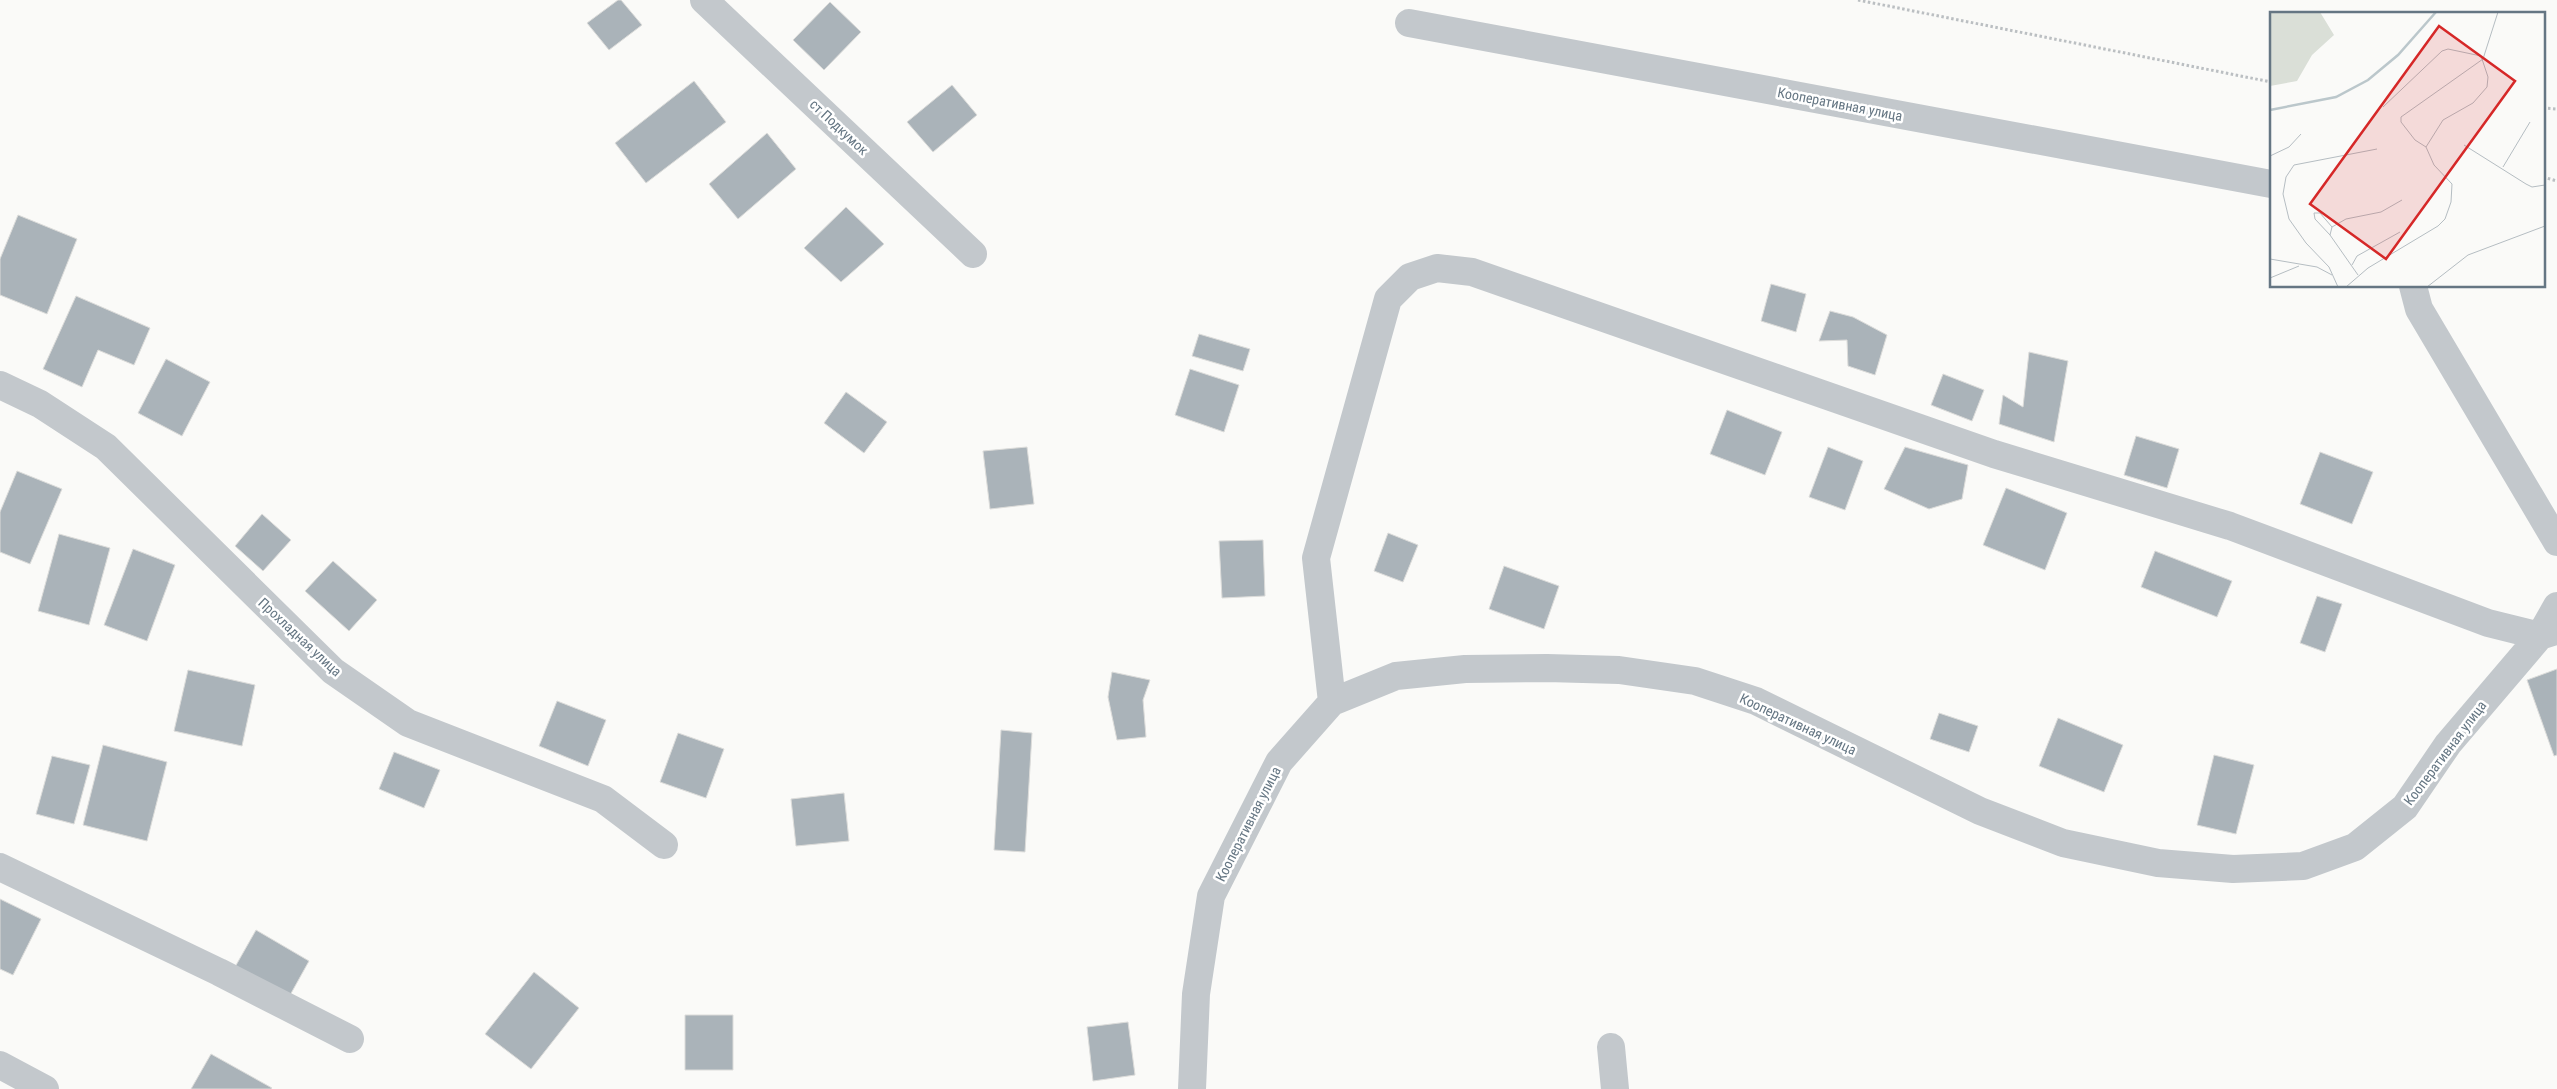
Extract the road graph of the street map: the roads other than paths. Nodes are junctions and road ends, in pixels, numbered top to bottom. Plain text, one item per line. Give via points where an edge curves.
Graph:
1 (704, 0) edge
2 (1409, 23) dead end
3 (2270, 184) edge
4 (973, 254) dead end
5 (2413, 288) edge
6 (0, 385) edge
7 (2557, 542) edge
8 (2557, 606) edge
9 (2549, 633) edge
10 (1332, 702) junction
11 (664, 845) dead end
12 (0, 867) edge
13 (350, 1039) dead end
14 (1611, 1047) dead end
15 (0, 1066) edge
16 (45, 1089) edge
17 (1192, 1089) edge
18 (1615, 1089) edge

1 - 4 street, ст Подкумок
2 - 3 street, Кооперативная улица
5 - 7 street via 2419,309
6 - 11 street, Прохладная улица via 40,404 106,447 334,671 408,724 603,799
8 - 9 street, Кооперативная улица
9 - 10 street, Кооперативная улица via 2448,744 2405,807 2355,847 2302,866 2232,869 2158,863 2063,843 1980,811 1756,701 1695,681 1619,670 1465,669 1396,676
9 - 10 street via 2488,623 2230,526 1994,454 1472,272 1437,268 1410,277 1388,298 1316,558
10 - 17 street, Кооперативная улица via 1279,762 1212,896 1196,994
12 - 13 street
14 - 18 street
15 - 16 street

